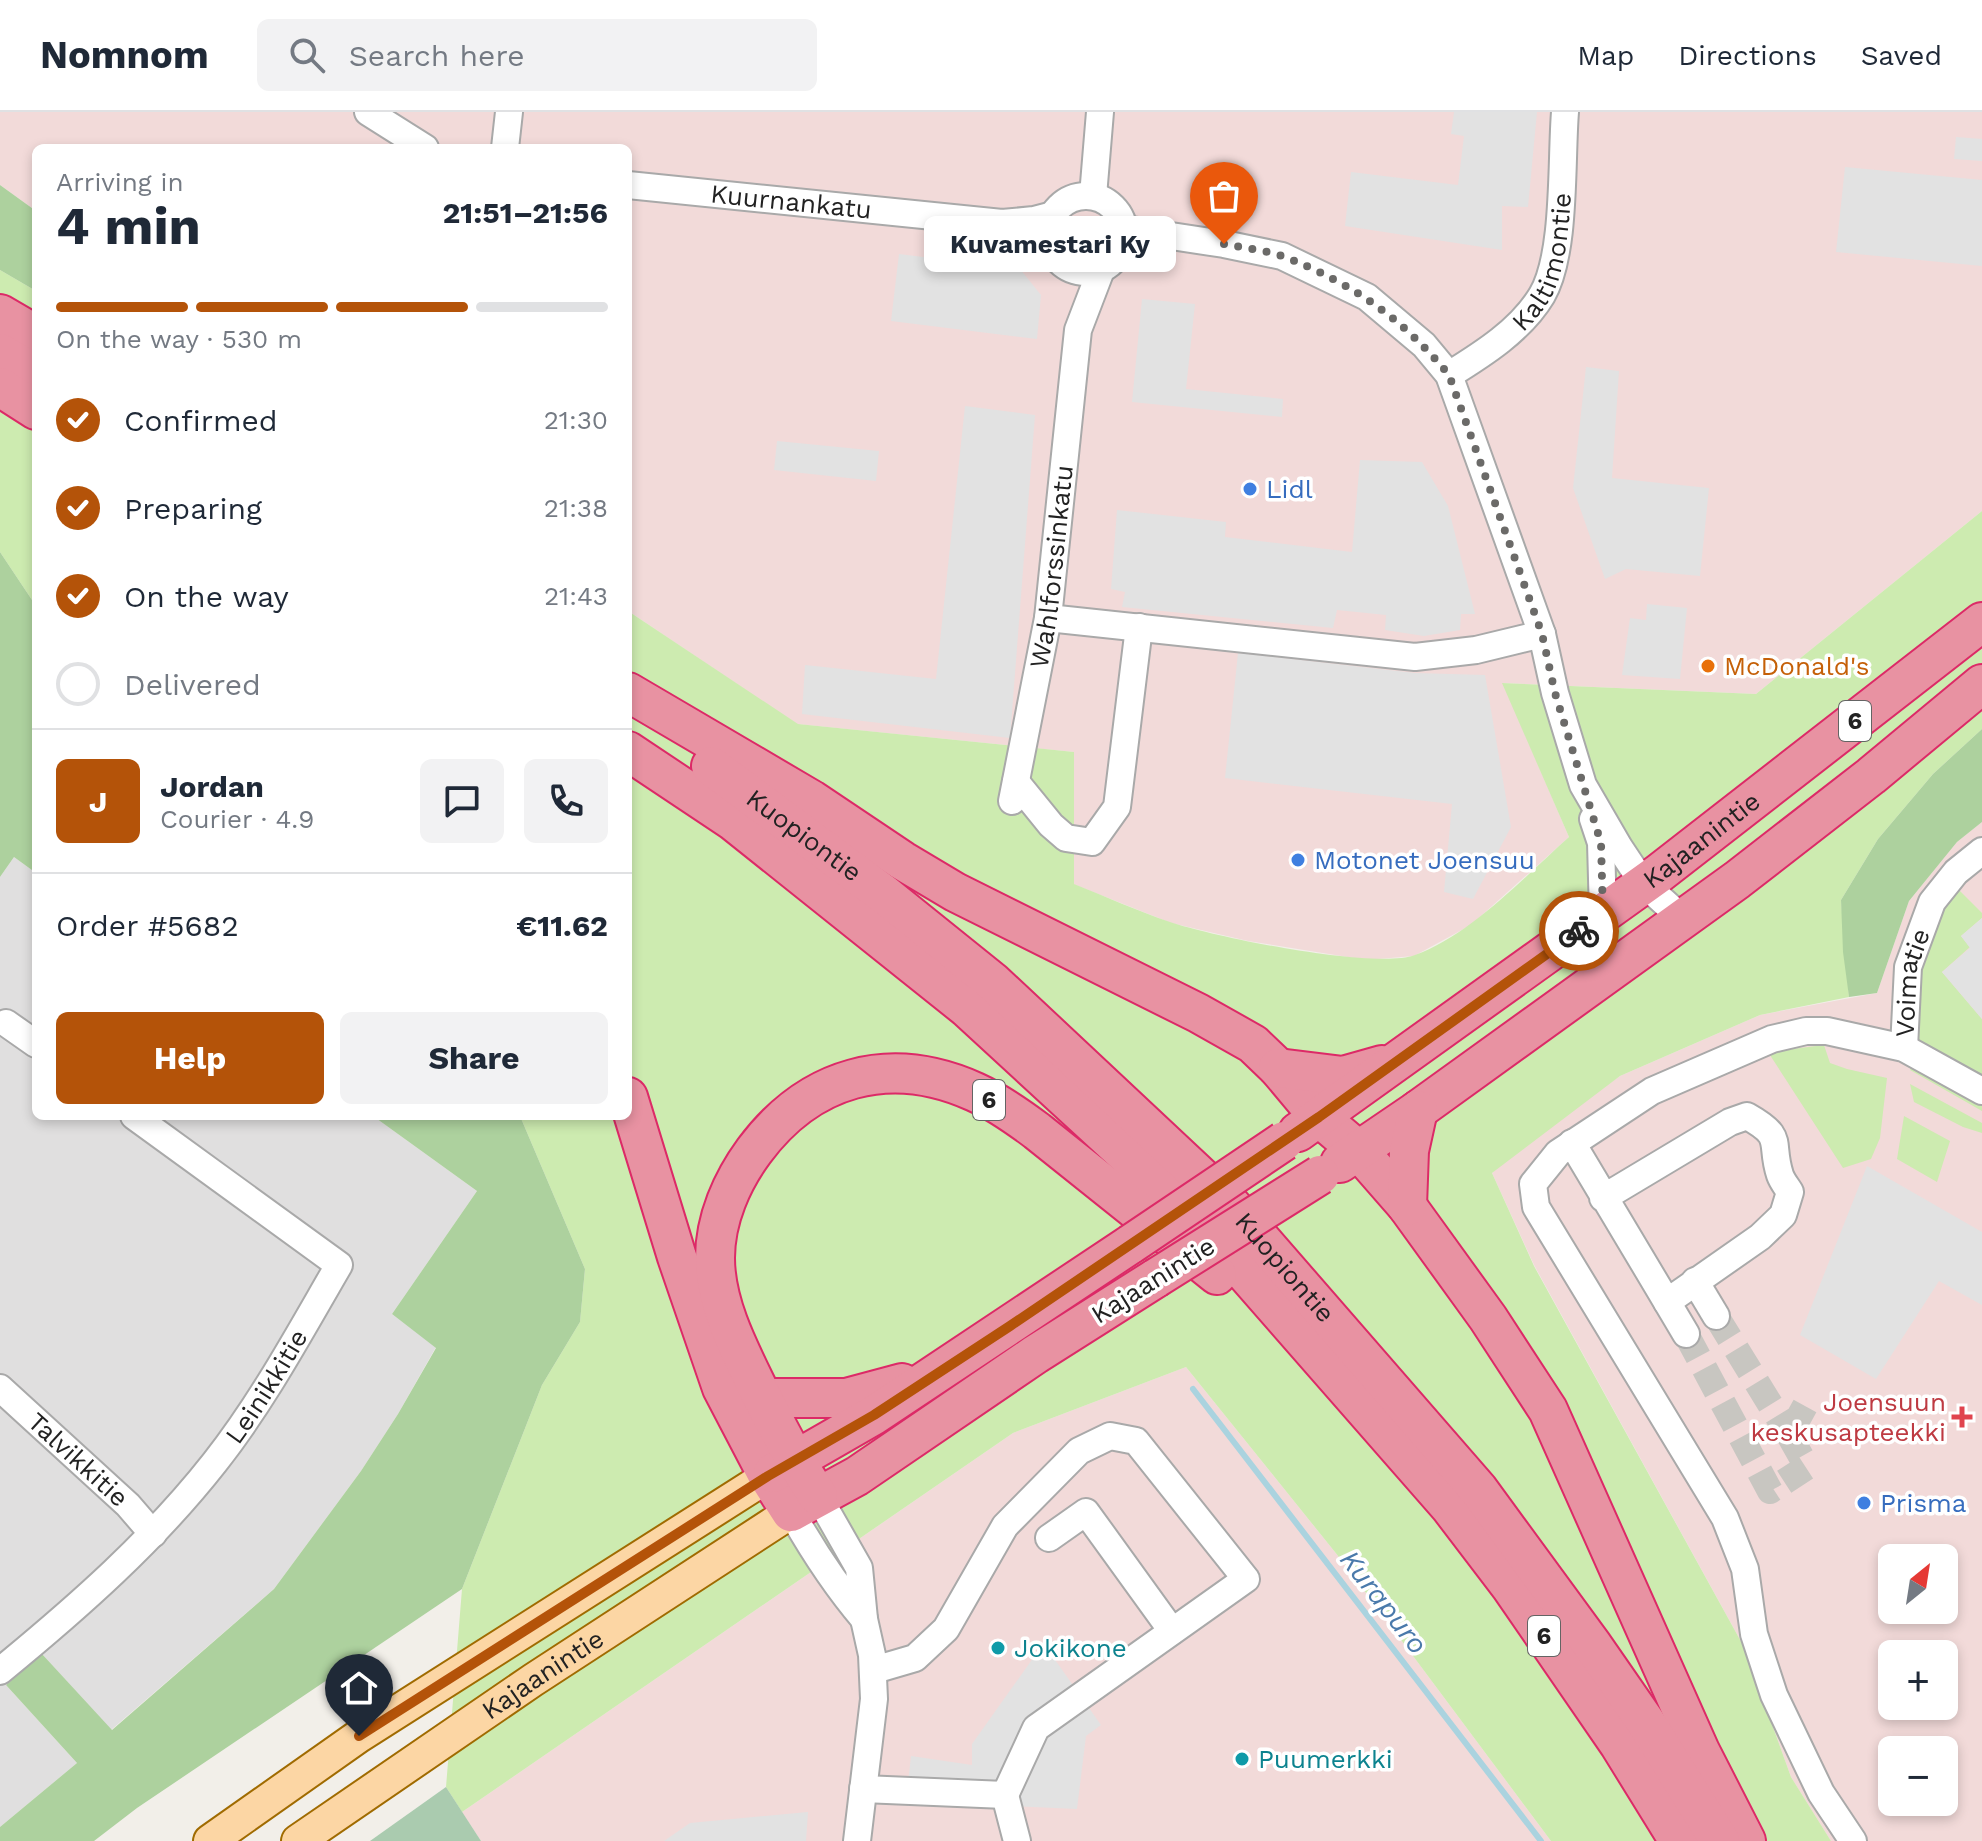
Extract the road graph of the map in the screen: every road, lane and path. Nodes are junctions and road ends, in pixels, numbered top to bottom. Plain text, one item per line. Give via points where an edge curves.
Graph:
1 (368, 112) edge
2 (509, 112) edge
3 (1100, 112) edge
4 (1565, 112) edge
5 (419, 144) edge
6 (505, 144) edge
7 (632, 185) edge
8 (1093, 196) junction
9 (1053, 215) junction
10 (954, 218) junction
11 (1125, 229) junction
12 (1058, 258) junction
13 (1101, 270) junction
14 (0, 314) edge
15 (1078, 330) junction
16 (32, 333) edge
17 (0, 353) edge
18 (32, 372) edge
19 (1449, 375) junction
20 (0, 387) edge
21 (32, 407) edge
22 (1048, 618) junction
23 (1982, 622) edge
24 (1139, 627) junction
25 (1542, 634) junction
26 (1982, 684) edge
27 (632, 694) edge
28 (632, 711) edge
29 (1565, 725) junction
30 (632, 754) edge
31 (1583, 785) junction
32 (1982, 851) edge
33 (1650, 878) junction
34 (1603, 915) junction
35 (1684, 920) junction
36 (6, 1023) dead end
37 (32, 1041) edge
38 (1904, 1048) junction
39 (1400, 1059) junction
40 (1278, 1068) junction
41 (1982, 1091) edge
42 (632, 1110) edge
43 (1418, 1110) junction
44 (1319, 1117) junction
45 (140, 1120) edge
46 (1572, 1143) junction
47 (1359, 1151) junction
48 (1603, 1198) junction
49 (1407, 1206) junction
50 (1695, 1281) junction
51 (1667, 1302) junction
52 (1716, 1316) tunnel mouth
53 (1686, 1334) tunnel mouth
54 (940, 1372) junction
55 (0, 1388) edge
56 (763, 1398) junction
57 (1393, 1444) junction
58 (781, 1468) junction
59 (804, 1504) junction
60 (153, 1534) junction
61 (1049, 1538) dead end
62 (1172, 1631) junction
63 (874, 1670) junction
64 (0, 1671) edge
65 (863, 1789) junction
66 (1005, 1795) junction
67 (210, 1841) edge
68 (298, 1841) edge
69 (857, 1841) edge
70 (1017, 1841) edge
71 (1679, 1841) edge
72 (1720, 1841) edge
73 (1746, 1841) edge
74 (1853, 1841) edge

1 - 5 street
2 - 6 street
3 - 8 street
4 - 19 street, Kaltimontie via 1558,247 1542,294 1506,337
7 - 10 street, Kuurnankatu
8 - 9 street via 1070,199
8 - 11 street via 1115,208
9 - 10 street, Kuurnankatu via 1002,223
9 - 12 street via 1049,225
10 - 12 street, Kuurnankatu
11 - 13 street via 1119,255
11 - 19 street via 1282,256 1367,297 1424,345
12 - 13 street via 1078,272
12 - 15 street, Wahlforssinkatu
13 - 15 street, Wahlforssinkatu
14 - 16 highway
15 - 22 street, Wahlforssinkatu
17 - 18 highway
19 - 25 street
20 - 21 highway
22 - 24 street
22 - 24 street, Wahlforssinkatu via 1014,792 1066,838 1092,842 1117,807
23 - 33 highway, Kajaanintie / 6
24 - 25 street via 1415,657
25 - 29 street
26 - 35 highway, Kajaanintie / 6
27 - 40 highway via 955,892 1198,1013 1253,1044
28 - 72 highway, Kuopiontie via 775,812 993,982 1230,1204 1478,1489 1645,1721
29 - 31 street
29 - 33 street
30 - 57 highway, Kuopiontie / 6 via 733,821 967,1008 1205,1227
31 - 33 street via 1619,847
31 - 34 street via 1601,843
32 - 38 street, Voimatie via 1932,902 1908,967
33 - 34 highway, Kajaanintie / 6
33 - 35 street
34 - 39 highway, Kajaanintie / 6
35 - 43 highway, Kajaanintie / 6
36 - 37 street
38 - 41 street, Voimatie
38 - 46 street via 1827,1031 1772,1039 1652,1091
39 - 40 highway via 1343,1076
39 - 44 highway, Kajaanintie / 6
40 - 44 highway
42 - 58 highway via 722,1388
43 - 47 highway, Kajaanintie / 6
43 - 49 highway via 1409,1151
44 - 47 highway
44 - 54 highway, Kajaanintie / 6, bridge
45 - 60 street, Leinikkitie via 339,1265 242,1424
46 - 48 street
46 - 74 street via 1533,1184 1536,1207 1725,1518 1745,1569 1754,1634 1774,1695 1821,1793
47 - 49 highway
47 - 59 highway, Kajaanintie / 6, bridge via 1036,1354 857,1476
48 - 50 street via 1730,1122 1747,1116 1772,1133 1780,1176 1790,1192 1783,1215
48 - 51 street
49 - 73 highway via 1548,1410 1700,1751
50 - 51 street
50 - 52 street
51 - 53 street
54 - 56 highway, 6 via 846,1398
54 - 58 highway, Kajaanintie / 6
55 - 60 street, Talvikkitie
56 - 57 highway, 6 via 741,1357 721,1298 715,1258 727,1198 761,1142 798,1104 840,1082 898,1073 974,1091 1037,1131 1216,1274
56 - 58 highway, 6
57 - 71 highway, Kuopiontie / 6 via 1511,1587
58 - 59 highway
58 - 67 main road, Kajaanintie via 359,1736
59 - 63 street via 859,1568
59 - 68 main road, Kajaanintie
60 - 64 street, Leinikkitie via 75,1610
61 - 62 street via 1086,1512
62 - 63 street via 1246,1579 1136,1441 1110,1436 1079,1451 1005,1526 946,1629 915,1658
62 - 66 street via 1036,1728
63 - 65 street
65 - 66 street
65 - 69 street
66 - 70 street

